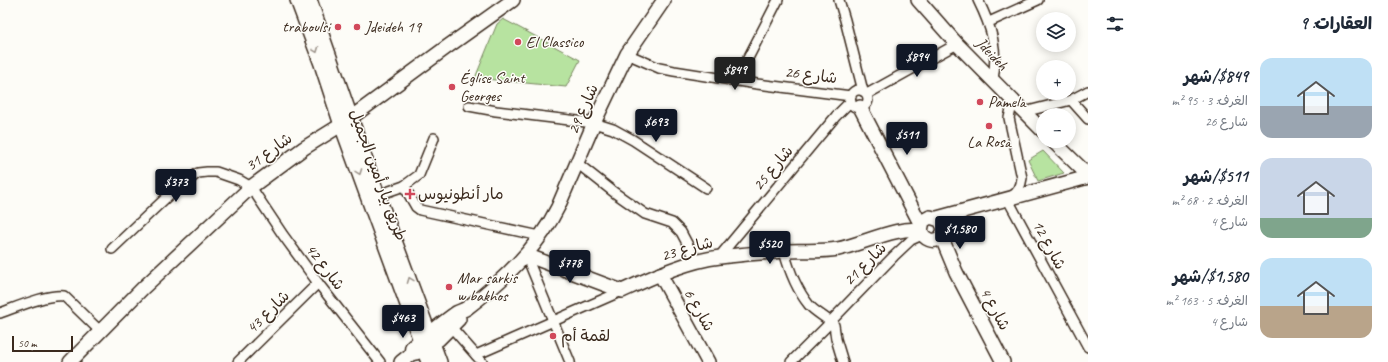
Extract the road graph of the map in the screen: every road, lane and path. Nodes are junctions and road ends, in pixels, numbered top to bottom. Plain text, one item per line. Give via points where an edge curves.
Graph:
1 (297, 0) edge
2 (310, 0) edge
3 (513, 0) edge
4 (664, 0) edge
5 (778, 0) edge
6 (839, 0) edge
7 (918, 0) edge
8 (978, 0) edge
9 (1038, 0) edge
10 (989, 22) junction
11 (957, 44) junction
12 (627, 54) junction
13 (735, 80) junction
14 (993, 80) junction
15 (1088, 91) edge
16 (1076, 97) edge
17 (859, 99) junction
18 (1013, 100) junction
19 (1071, 100) joint
20 (469, 106) dead end
21 (1024, 112) junction
22 (1088, 119) edge
23 (346, 120) junction
24 (594, 123) junction
25 (1036, 124) edge
26 (434, 138) dead end
27 (1061, 148) edge
28 (577, 163) junction
29 (1088, 176) edge
30 (251, 186) junction
31 (404, 186) junction
32 (706, 188) dead end
33 (378, 195) junction
34 (1009, 198) junction
35 (930, 229) junction
36 (540, 236) junction
37 (112, 249) dead end
38 (784, 251) junction
39 (526, 255) junction
40 (719, 257) junction
41 (697, 262) junction
42 (660, 274) junction
43 (318, 283) junction
44 (622, 291) junction
45 (465, 310) junction
46 (0, 313) edge
47 (553, 322) junction
48 (831, 322) junction
49 (452, 328) junction
50 (100, 330) junction
51 (427, 342) junction
52 (1088, 347) edge
53 (476, 355) junction
54 (406, 358) edge
55 (70, 362) edge
56 (238, 362) edge
57 (380, 362) edge
58 (428, 362) edge
59 (440, 362) edge
60 (482, 362) edge
61 (570, 362) edge
62 (708, 362) edge
63 (791, 362) edge
64 (843, 362) edge
65 (1003, 362) edge

1 -> 23 street, طريق بيار أمين الجميل
2 - 23 street, طريق بيار أمين الجميل
3 - 23 street, شارع 31
4 - 12 street, شارع 29
5 - 13 street
6 - 17 street
7 - 11 street, Jdeideh
8 - 10 street
9 - 10 street
10 - 14 street via 995,51
11 - 14 street, Jdeideh
11 - 17 street, شارع 25
12 - 13 street, شارع 26 via 659,68
12 - 24 street, شارع 29
13 - 17 street, شارع 26
14 - 18 street, Jdeideh
15 - 16 street
17 - 35 street, شارع 4
17 - 40 street, شارع 25 via 831,122
18 - 21 street, Jdeideh
18 - 34 street via 1008,118 1022,178 1021,186
19 - 21 street
19 - 22 street
20 - 24 street
21 - 25 street, Jdeideh
23 - 30 street, شارع 31
23 - 33 street, طريق بيار أمين الجميل
23 -> 51 street, طريق بيار أمين الجميل
24 - 28 street, شارع 29
24 - 32 street via 613,129 633,140
26 - 31 street via 421,172
27 - 29 street
28 - 36 street, شارع 29 via 553,217
28 - 41 street via 645,214 672,223 681,232
29 - 34 street, شارع 23
30 - 37 street via 216,172 198,173 169,195
30 - 43 street, شارع 42
30 - 50 street, شارع 31
31 - 33 street
31 - 36 street via 420,210
51 -> 33 street, طريق بيار أمين الجميل
34 - 35 street, شارع 23 via 964,210
34 - 52 street, شارع 12
35 - 38 street, شارع 23 via 894,232 839,248
35 - 48 street, شارع 21 via 911,240
35 - 65 street, شارع 4 via 956,272
36 - 39 street, شارع 29
38 - 40 street, شارع 23
38 - 48 street via 789,269 809,305
39 - 44 street
39 - 45 street, شارع 29 via 498,283
39 - 47 street
40 - 41 street, شارع 23
41 - 42 street, شارع 23
42 - 44 street, شارع 23
42 - 62 street, شارع 6
43 - 56 street, شارع 43
43 - 57 street, شارع 42
44 - 47 street, شارع 23
45 - 49 street, شارع 29
45 - 51 street, شارع 29 via 455,314
46 - 50 street via 35,301 62,296
47 - 53 street, شارع 23
47 - 61 street
48 - 63 street, شارع 21
48 - 64 street
49 - 51 street, شارع 29
49 - 53 street
50 - 55 street, شارع 31
51 - 54 street, شارع 29 via 412,348
51 - 58 street, طريق بيار أمين الجميل
51 - 59 street, طريق بيار أمين الجميل
53 - 60 street

